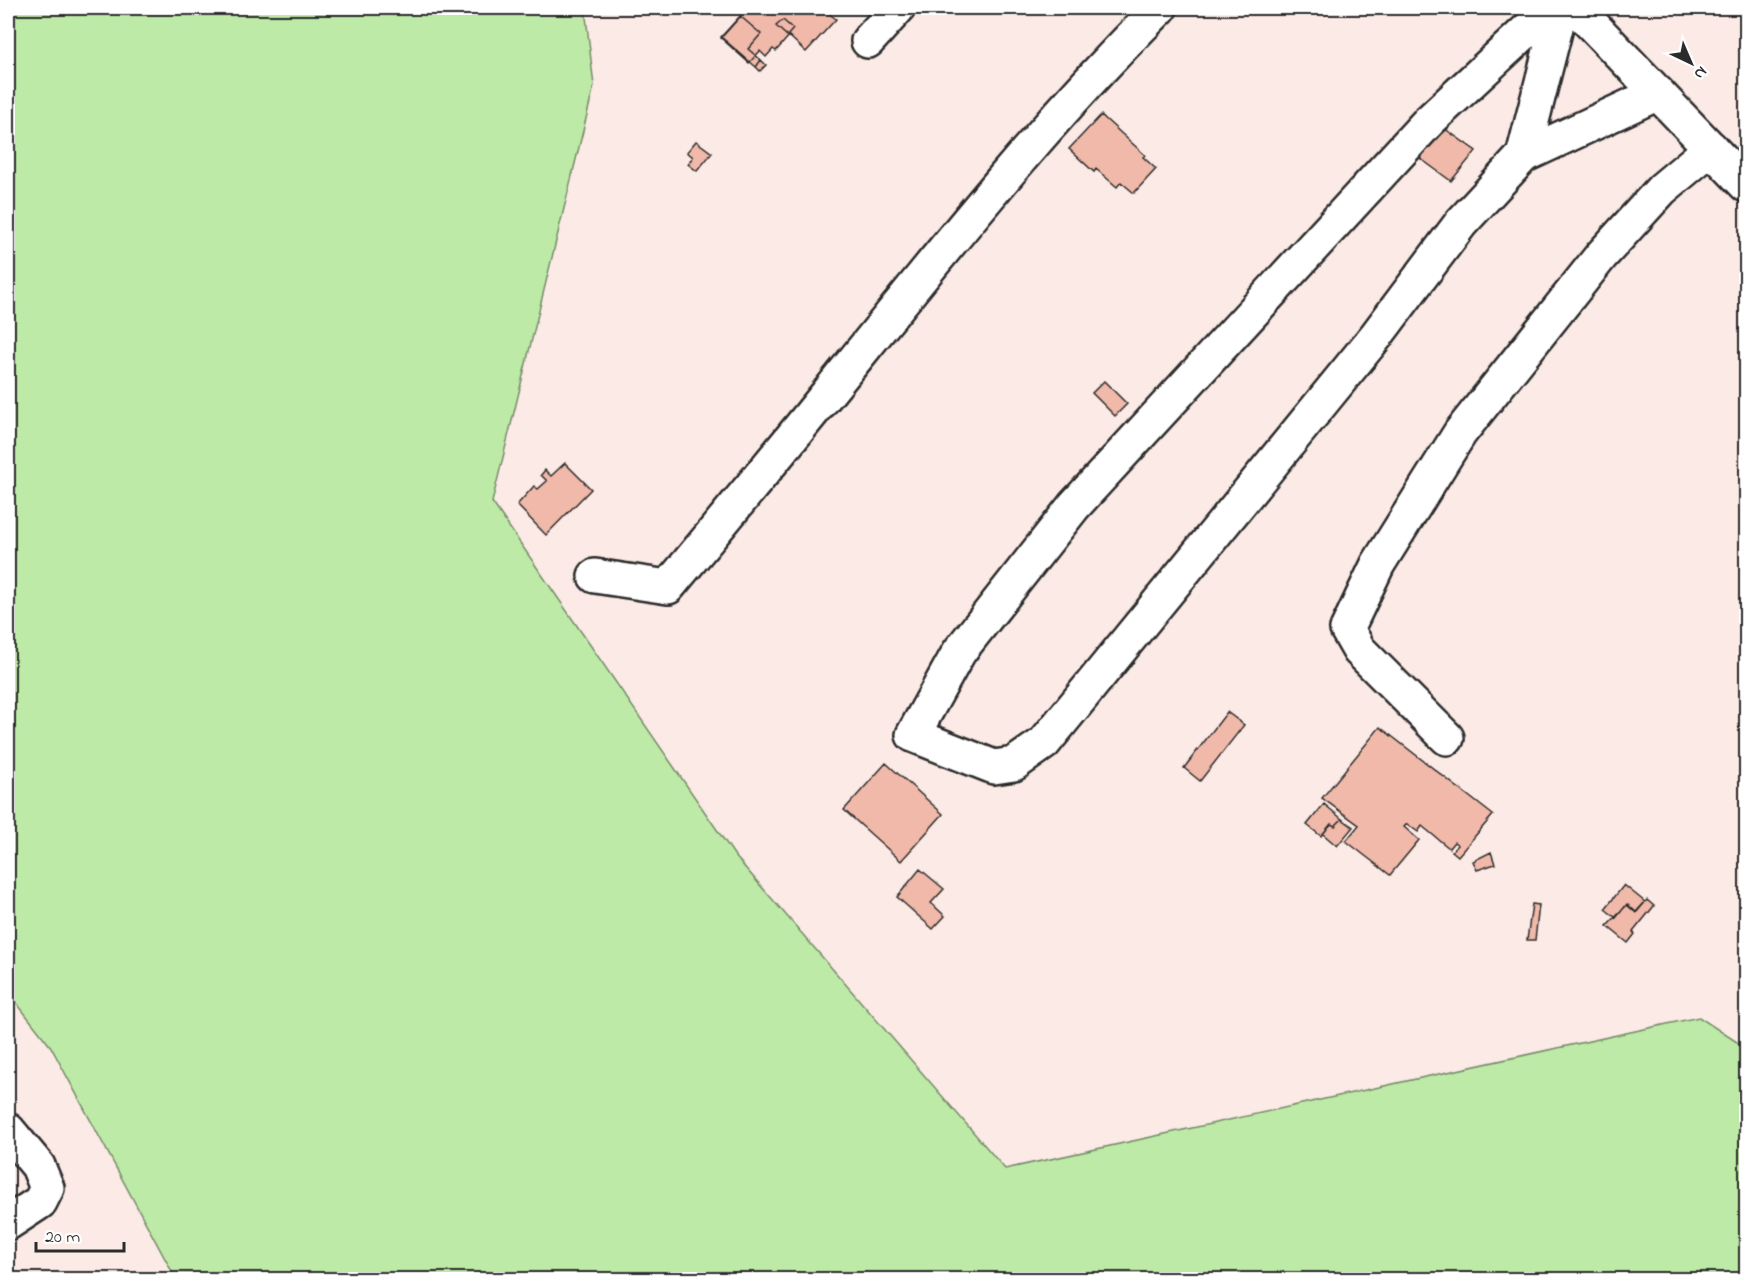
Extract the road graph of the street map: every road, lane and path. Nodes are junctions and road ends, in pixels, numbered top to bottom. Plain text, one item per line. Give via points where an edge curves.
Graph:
1 (898, 8) edge
2 (1160, 8) edge
3 (1551, 8) edge
4 (1561, 8) edge
5 (1576, 8) edge
6 (868, 41) dead end
7 (1658, 93) junction
8 (1711, 148) junction
9 (1523, 156) junction
10 (1746, 186) edge
11 (595, 576) dead end
12 (1447, 738) dead end
13 (8, 1130) edge
14 (8, 1223) edge

1 - 6 street
2 - 11 street via 1121,46 956,233 668,588
3 - 9 street via 1428,121 1074,506 959,652 913,735 994,767 1014,764 1044,743 1369,345 1461,223
4 - 9 street
5 - 7 street
7 - 8 street
7 - 9 street
8 - 10 street
8 - 12 street via 1662,189 1600,256 1460,432 1378,564 1347,629 1359,650
13 - 14 street via 38,1166 46,1188 40,1202

